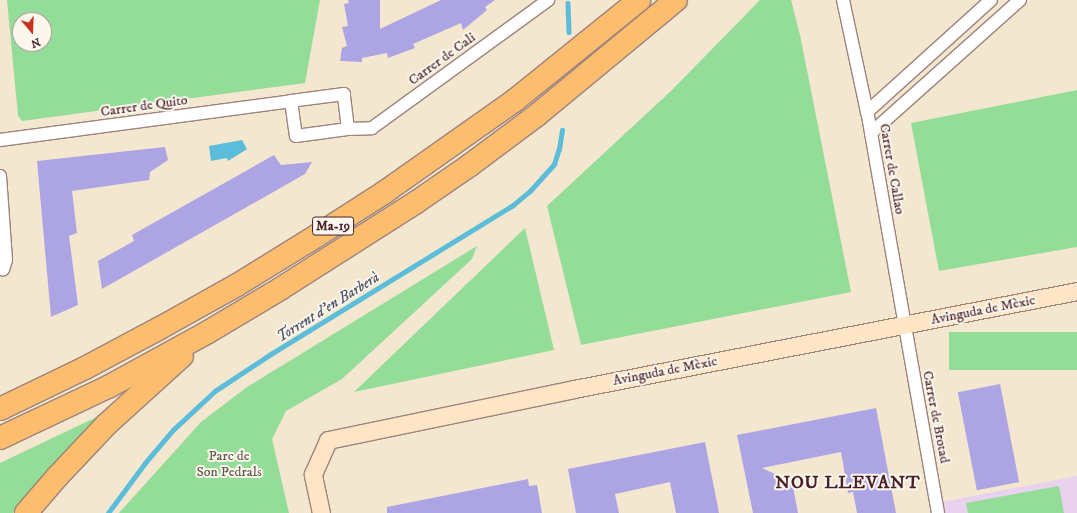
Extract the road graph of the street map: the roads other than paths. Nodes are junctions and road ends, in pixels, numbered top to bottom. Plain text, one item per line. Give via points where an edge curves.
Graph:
1 (548, 0) edge
2 (639, 0) edge
3 (676, 0) edge
4 (842, 0) edge
5 (991, 0) edge
6 (1020, 0) edge
7 (291, 101) junction
8 (867, 112) junction
9 (348, 129) junction
10 (871, 133) junction
11 (0, 140) edge
12 (0, 176) edge
13 (3, 270) dead end
14 (1077, 292) edge
15 (904, 326) junction
16 (208, 332) junction
17 (0, 409) edge
18 (0, 438) edge
19 (26, 513) edge
20 (321, 513) edge
21 (938, 513) edge

1 - 9 street, Carrer de Cali via 372,128
2 - 17 highway, Ma-19 via 514,101 398,184 237,285 85,368
3 - 16 highway, Ma-19 via 537,115 470,165 354,243
4 - 8 street
5 - 8 street, Carrer de Callao
6 - 10 street
7 - 9 street via 296,136
7 - 9 street, Carrer de Quito via 344,94
7 - 11 street, Carrer de Quito
8 - 10 street, Carrer de Callao
10 - 15 street, Carrer de Callao
12 - 13 street via 6,260
14 - 15 street, Avinguda de Mèxic
15 - 20 street, Avinguda de Mèxic via 574,388 328,440 313,474
15 - 21 street, Carrer de Brotad
16 - 18 highway, Ma-19 via 108,387
16 - 19 highway via 107,424

